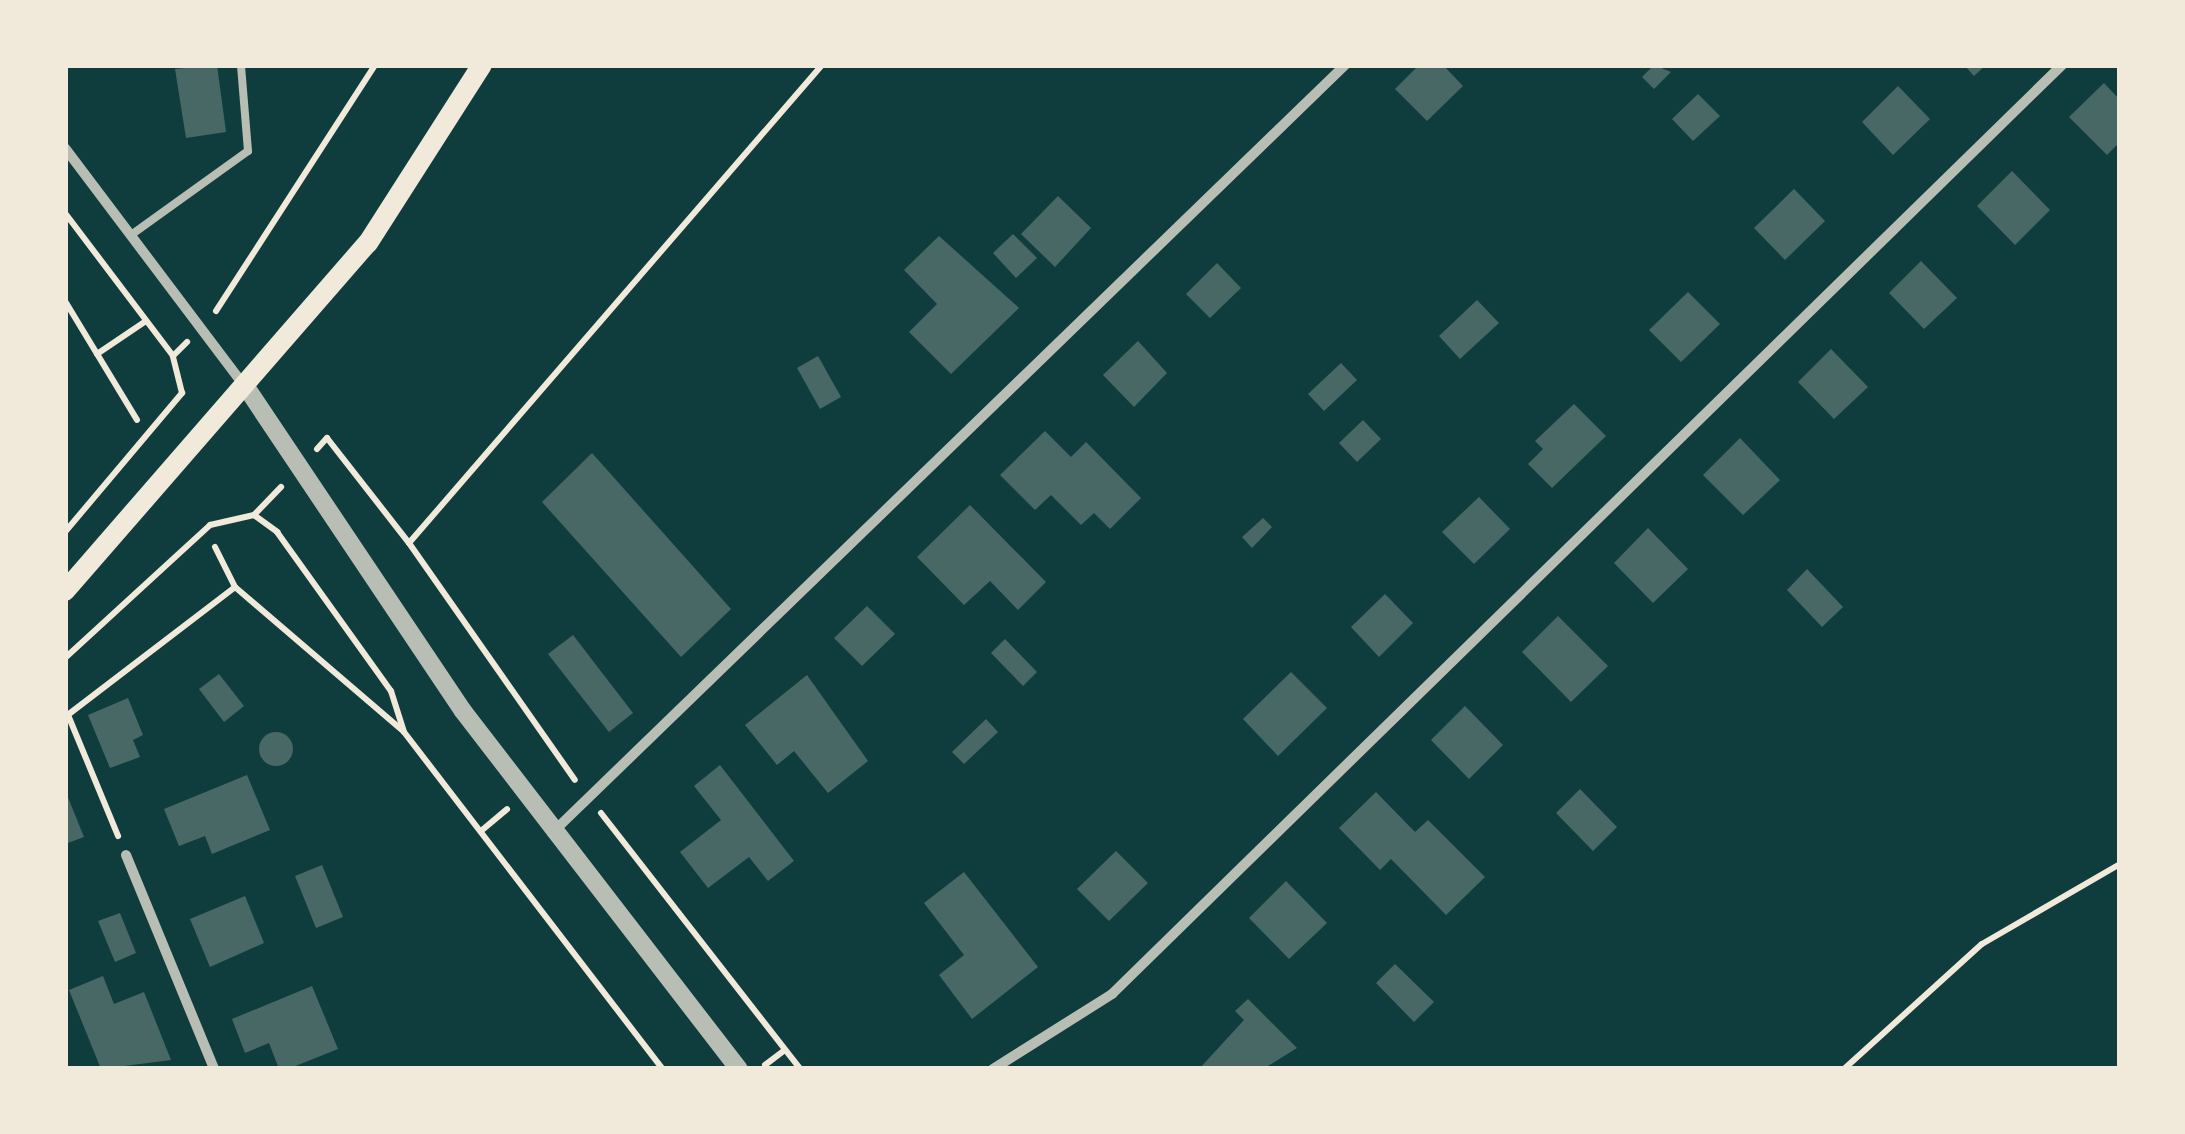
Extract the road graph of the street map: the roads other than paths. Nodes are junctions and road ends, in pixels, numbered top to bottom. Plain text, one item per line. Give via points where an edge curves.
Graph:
1 (241, 65) edge
2 (482, 65) edge
3 (1345, 65) edge
4 (2062, 65) edge
5 (65, 148) edge
6 (131, 235) junction
7 (246, 387) junction
8 (65, 591) edge
9 (552, 834) junction
10 (126, 856) road end
11 (214, 1069) edge
12 (739, 1069) edge
13 (993, 1069) edge

1 - 6 lane via 248,152
2 - 7 main road via 368,243
3 - 9 street
4 - 13 street via 1112,994
5 - 6 street
6 - 7 street
7 - 8 main road
7 - 9 street
9 - 12 street
10 - 11 street

